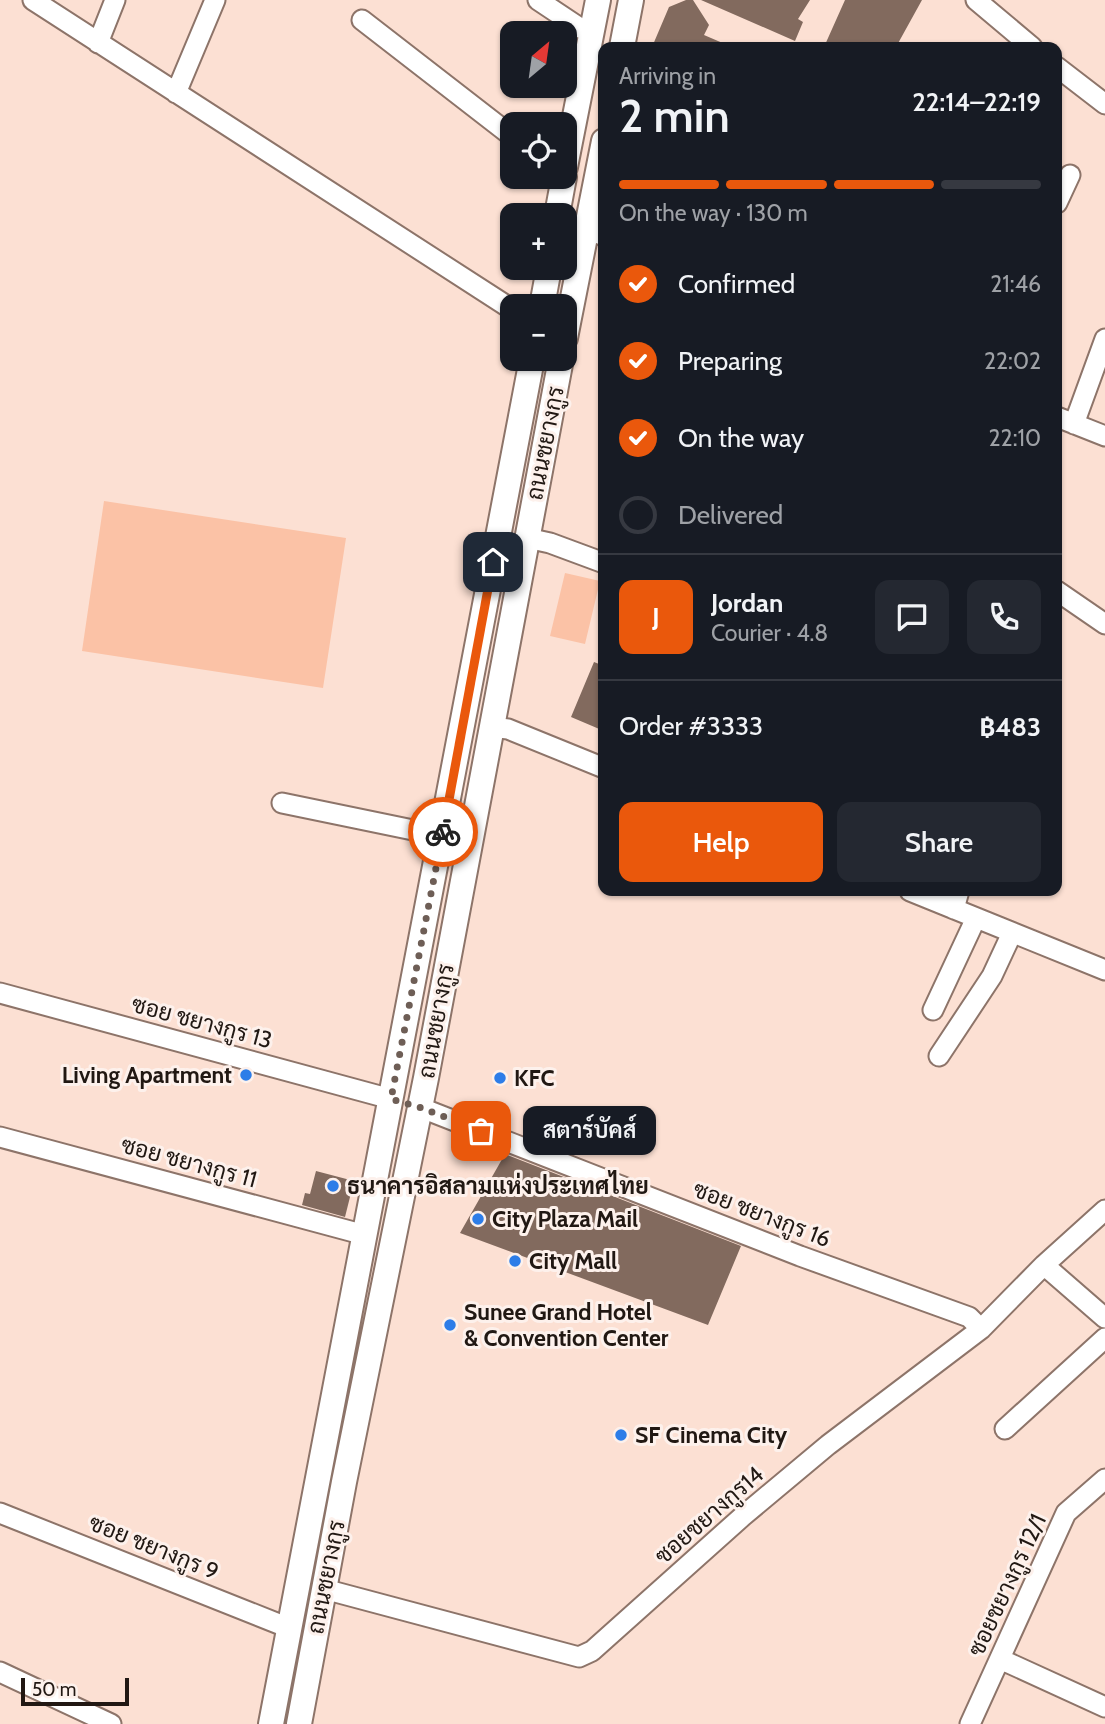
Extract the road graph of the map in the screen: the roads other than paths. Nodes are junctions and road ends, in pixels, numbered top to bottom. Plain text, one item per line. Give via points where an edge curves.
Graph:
1 (33, 0) edge
2 (115, 0) edge
3 (215, 0) edge
4 (538, 0) edge
5 (598, 0) edge
6 (631, 0) edge
7 (976, 0) edge
8 (362, 20) dead end
9 (592, 31) junction
10 (623, 42) edge
11 (1026, 42) edge
12 (98, 43) junction
13 (1062, 71) edge
14 (176, 93) junction
15 (1105, 104) edge
16 (576, 112) edge
17 (500, 127) edge
18 (1070, 175) dead end
19 (1062, 192) edge
20 (598, 202) edge
21 (595, 232) edge
22 (577, 296) edge
23 (500, 302) edge
24 (1105, 339) edge
25 (530, 371) edge
26 (559, 371) edge
27 (1065, 420) edge
28 (1105, 436) edge
29 (512, 464) junction
30 (540, 469) junction
31 (527, 538) junction
32 (598, 561) edge
33 (1062, 594) edge
34 (1105, 624) edge
35 (491, 727) junction
36 (598, 766) edge
37 (282, 803) dead end
38 (442, 836) junction
39 (936, 896) edge
40 (957, 900) edge
41 (976, 918) junction
42 (1012, 933) junction
43 (1105, 970) edge
44 (0, 993) edge
45 (933, 1010) dead end
46 (939, 1056) dead end
47 (391, 1099) junction
48 (419, 1107) junction
49 (0, 1137) edge
50 (1105, 1210) edge
51 (365, 1235) junction
52 (1044, 1265) junction
53 (1105, 1318) edge
54 (981, 1329) junction
55 (1105, 1338) edge
56 (1005, 1429) dead end
57 (1105, 1479) edge
58 (0, 1513) edge
59 (324, 1588) junction
60 (289, 1628) junction
61 (1000, 1659) junction
62 (0, 1672) edge
63 (1105, 1707) edge
64 (111, 1724) edge
65 (271, 1724) edge
66 (299, 1724) edge
67 (970, 1724) edge

1 - 12 street
2 - 12 street
3 - 14 street
4 - 9 street
5 - 9 main road
6 - 10 main road
7 - 11 street
8 - 17 street
9 - 16 main road
12 - 14 street
13 - 15 street
14 - 23 street
18 - 19 street
20 - 21 main road
21 - 22 main road
24 - 27 street
25 - 29 main road, ถนนชยางกูร
26 - 30 main road, ถนนชยางกูร
27 - 28 street
29 - 30 main road
29 - 38 main road, ถนนชยางกูร
30 - 31 main road, ถนนชยางกูร
31 - 32 street
31 - 35 main road, ถนนชยางกูร
33 - 34 street
35 - 36 street via 508,729
35 - 48 main road, ถนนชยางกูร
37 - 38 street
38 - 47 main road, ถนนชยางกูร
39 - 40 street
40 - 41 street
41 - 42 street
41 - 45 street
42 - 43 street
42 - 46 street via 992,976
44 - 47 street, ซอย ชยางกูร 13
47 - 48 main road
47 - 51 main road, ถนนชยางกูร
48 - 54 street, ซอย ชยางกูร 16 via 968,1317
48 - 59 main road, ถนนชยางกูร
49 - 51 street, ซอย ชยางกูร 11
50 - 52 street, ซอยชยางกูร14
51 - 60 main road, ถนนชยางกูร
52 - 53 street
52 - 54 street, ซอยชยางกูร14
54 - 59 street, ซอยชยางกูร14 via 828,1446 592,1651 579,1657
55 - 56 street
57 - 61 street, ซอยชยางกูร 12/1 via 1066,1513
58 - 60 street, ซอย ชยางกูร 9
59 - 66 main road, ถนนชยางกูร
60 - 65 main road, ถนนชยางกูร
61 - 63 street
61 - 67 street, ซอยชยางกูร 12/1
62 - 64 street

